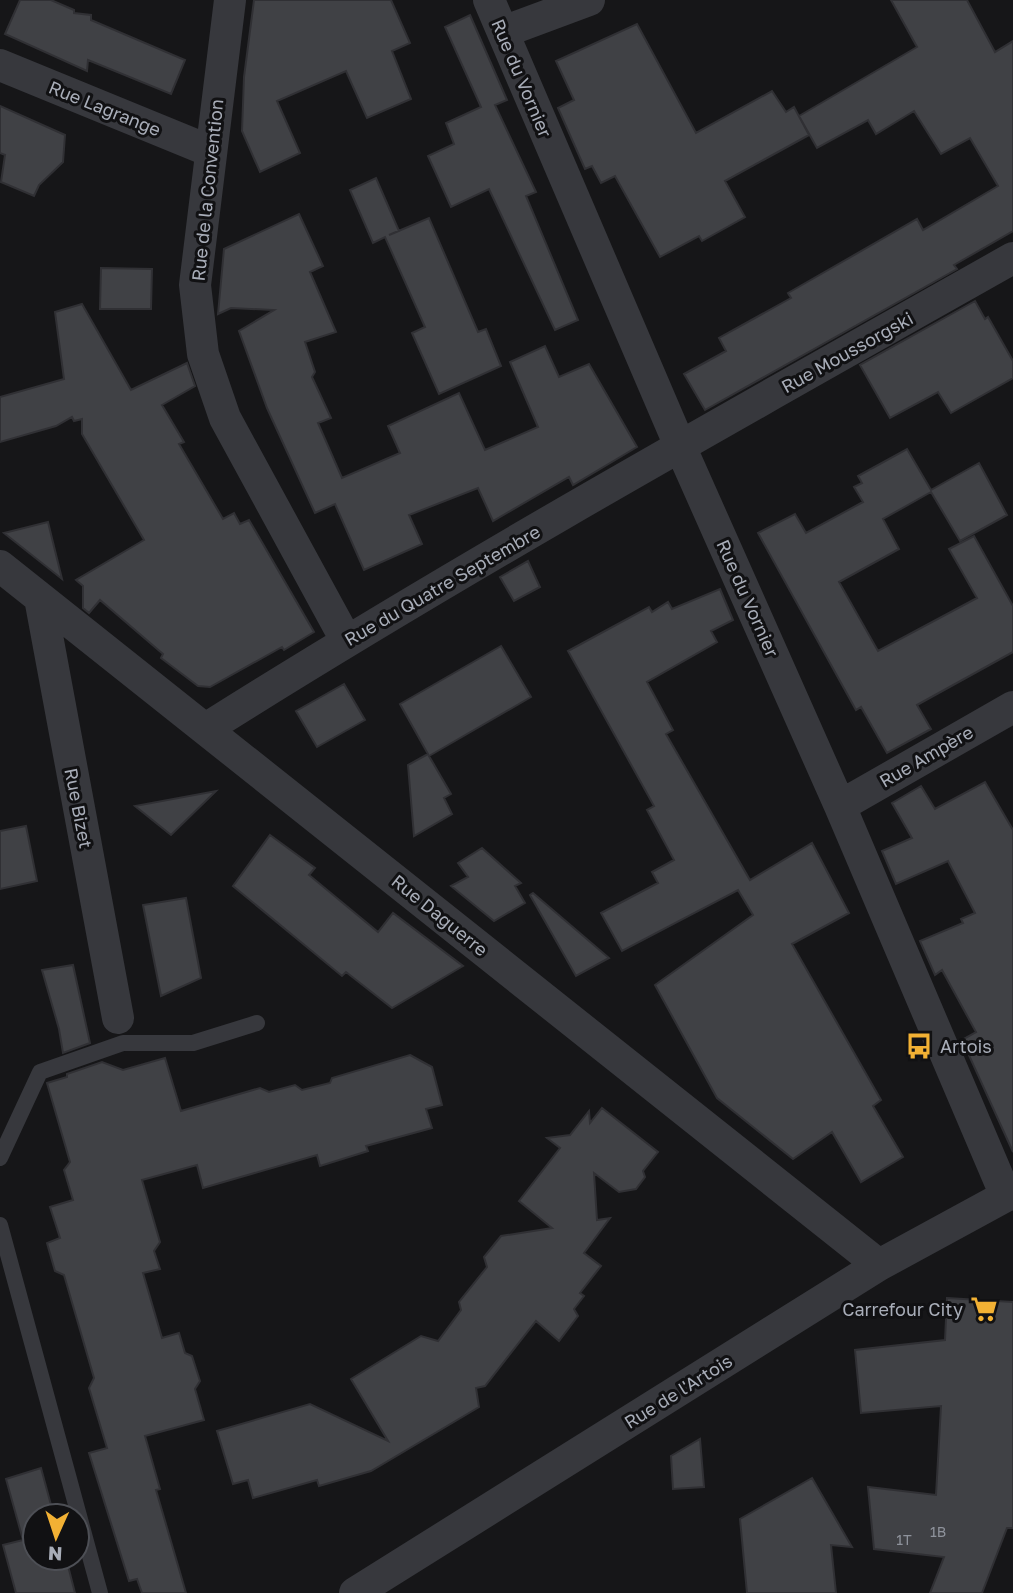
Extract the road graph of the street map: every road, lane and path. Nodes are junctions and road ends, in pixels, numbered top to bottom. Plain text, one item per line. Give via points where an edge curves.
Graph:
1 (230, 0) edge
2 (489, 0) edge
3 (589, 0) edge
4 (503, 32) junction
5 (0, 65) edge
6 (210, 151) junction
7 (1013, 258) edge
8 (680, 446) junction
9 (0, 566) edge
10 (40, 598) junction
11 (346, 640) junction
12 (1013, 707) edge
13 (207, 728) junction
14 (840, 806) junction
15 (118, 1018) dead end
16 (257, 1023) dead end
17 (0, 1158) edge
18 (1011, 1196) edge
19 (0, 1225) edge
20 (879, 1265) junction
21 (100, 1593) edge
22 (355, 1593) edge

1 - 6 street, Rue de la Convention
2 - 4 street, Rue du Vornier
3 - 4 street
4 - 8 street, Rue du Vornier
5 - 6 street, Rue Lagrange
6 - 11 street, Rue de la Convention via 195,285 203,354 225,418
7 - 8 street, Rue Moussorgski
8 - 11 street, Rue du Quatre Septembre
8 - 14 street, Rue du Vornier
9 - 10 street, Rue Daguerre
10 - 13 street, Rue Daguerre
10 - 15 street, Rue Bizet
11 - 13 street, Rue du Quatre Septembre
12 - 14 street, Rue Ampère
13 - 20 street, Rue Daguerre
14 - 18 street, Rue du Vornier
16 - 17 lane via 192,1043 123,1043 40,1072
18 - 20 street, Rue de l'Artois
19 - 21 lane
20 - 22 street, Rue de l'Artois

